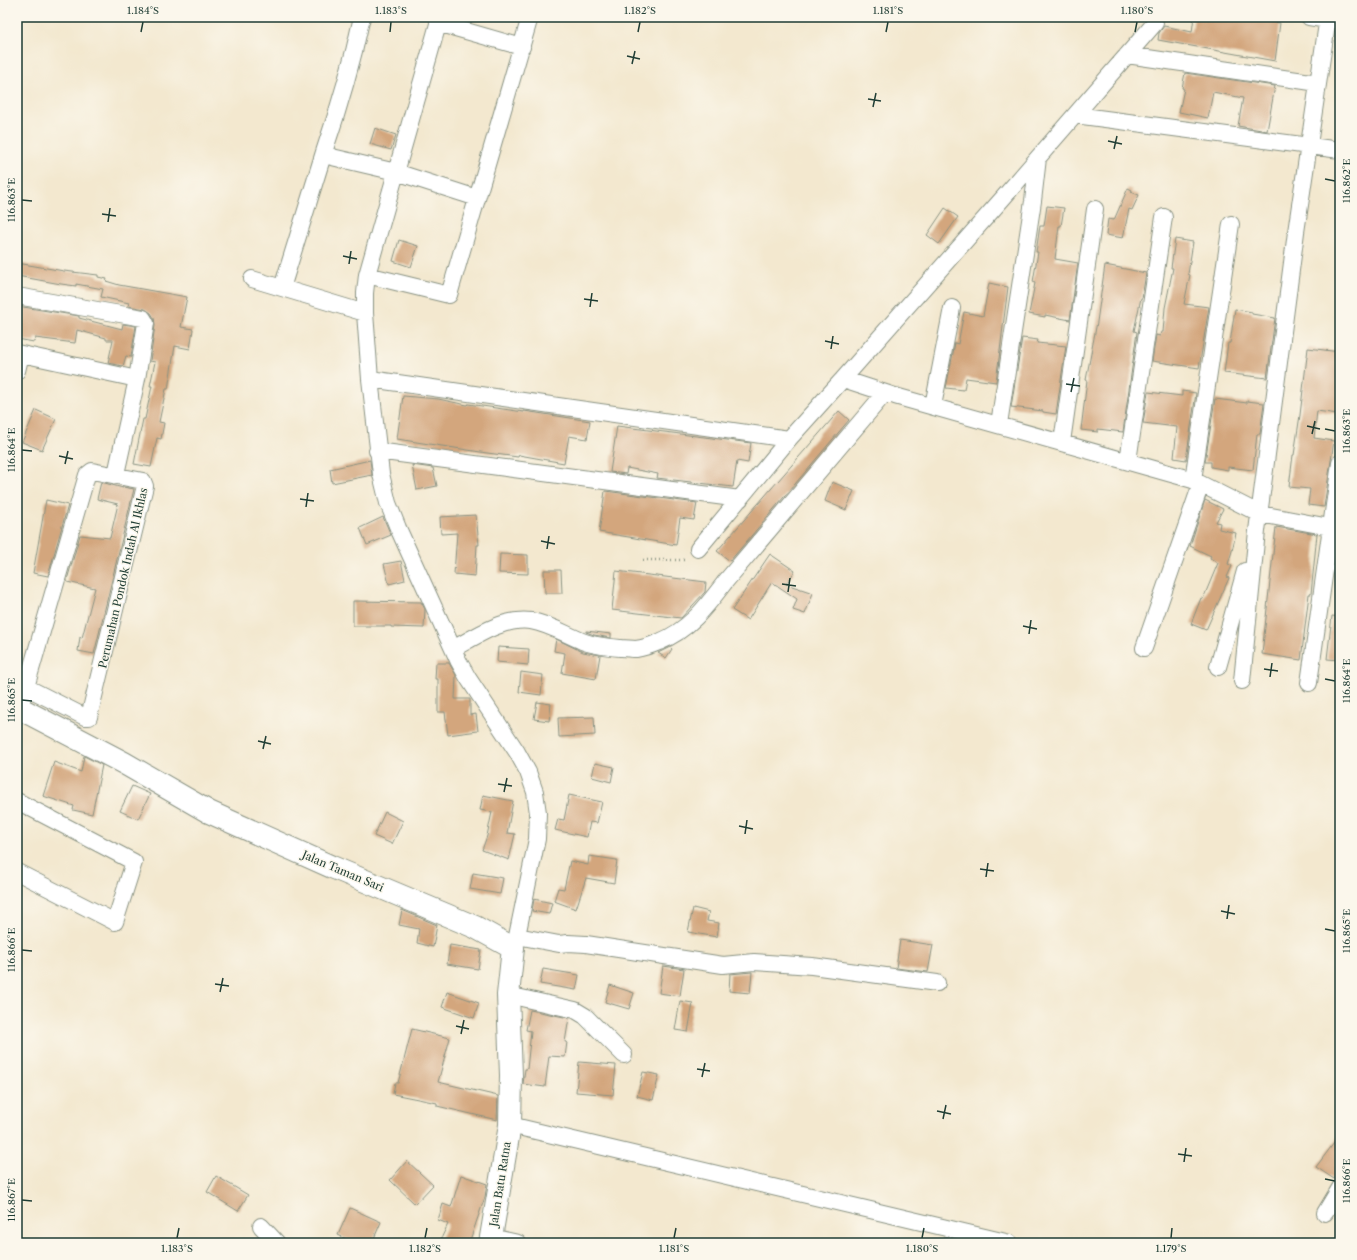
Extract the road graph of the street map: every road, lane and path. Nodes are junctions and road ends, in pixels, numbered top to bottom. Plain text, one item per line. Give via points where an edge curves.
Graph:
1 (362, 17) edge
2 (530, 17) edge
3 (1309, 17) edge
4 (1328, 19) edge
5 (439, 20) edge
6 (1154, 23) dead end
7 (522, 47) junction
8 (1127, 55) junction
9 (1318, 83) junction
10 (1075, 115) junction
11 (1309, 146) junction
12 (1340, 150) edge
13 (324, 152) junction
14 (1038, 158) junction
15 (396, 172) junction
16 (477, 198) junction
17 (1095, 209) dead end
18 (1164, 217) dead end
19 (1231, 224) dead end
20 (367, 275) junction
21 (252, 280) dead end
22 (282, 288) junction
23 (17, 296) edge
24 (952, 308) dead end
25 (365, 313) junction
26 (19, 354) edge
27 (17, 371) edge
28 (137, 379) junction
29 (370, 379) junction
30 (843, 379) junction
31 (886, 393) junction
32 (933, 406) junction
33 (999, 424) junction
34 (789, 439) junction
35 (1062, 442) junction
36 (377, 451) junction
37 (1128, 461) junction
38 (1340, 464) edge
39 (116, 474) junction
40 (1197, 482) junction
41 (740, 499) junction
42 (1260, 514) junction
43 (1335, 528) edge
44 (1257, 531) junction
45 (698, 548) joint
46 (642, 560) dead end
47 (1144, 648) dead end
48 (453, 649) junction
49 (1218, 667) dead end
50 (1242, 682) dead end
51 (1309, 683) dead end
52 (21, 685) edge
53 (18, 710) edge
54 (17, 801) edge
55 (17, 872) edge
56 (515, 942) junction
57 (937, 984) dead end
58 (508, 995) junction
59 (624, 1055) dead end
60 (510, 1126) junction
61 (1340, 1188) edge
62 (1325, 1213) dead end
63 (261, 1226) dead end
64 (491, 1240) edge
65 (277, 1243) edge
66 (518, 1243) edge
67 (1010, 1243) edge

1 - 13 street
2 - 7 street
3 - 4 street
4 - 9 street
5 - 7 street
5 - 15 street
6 - 8 street
7 - 16 street
8 - 9 street
8 - 10 street
9 - 11 street
10 - 11 street
10 - 14 street
11 - 12 street
11 - 42 street
13 - 15 street via 332,157
13 - 22 street
14 - 30 street
14 - 33 street
15 - 16 street
15 - 20 street
16 - 20 street via 449,296
17 - 35 street
18 - 37 street
19 - 40 street
20 - 25 street
21 - 22 street
22 - 25 street
23 - 28 street via 142,318 146,323
24 - 32 street
25 - 29 street
26 - 27 street
26 - 28 street
28 - 39 street
29 - 34 street
29 - 36 street
30 - 31 street
30 - 34 street
31 - 32 street
31 - 48 street via 702,612 672,637 636,649 614,648 598,646 531,621 518,621 504,624
32 - 33 street
33 - 35 street
34 - 41 street
35 - 37 street
36 - 41 street
36 - 48 street via 388,503
37 - 40 street
38 - 43 street
39 - 52 street, Perumahan Pondok Indah Al Ikhlas via 92,470 85,478
39 - 52 street, Perumahan Pondok Indah Al Ikhlas via 141,479 145,486 91,714 85,717
40 - 42 street
40 - 47 street
41 - 45 street
42 - 43 street
42 - 44 street
43 - 51 street
44 - 49 street
44 - 50 street
45 - 46 path via 684,560
48 - 56 street via 468,678 517,752 535,792 538,813 537,840
52 - 53 street, Perumahan Pondok Indah Al Ikhlas
53 - 56 street, Jalan Taman Sari via 124,763 209,812 332,867
54 - 55 street via 134,862 115,922
56 - 57 street via 586,944 723,964 754,962 805,965
56 - 58 street
58 - 59 street via 575,1010 585,1016
58 - 60 street
60 - 64 street, Jalan Batu Ratna
60 - 67 street
61 - 62 street
63 - 65 street
64 - 66 street

